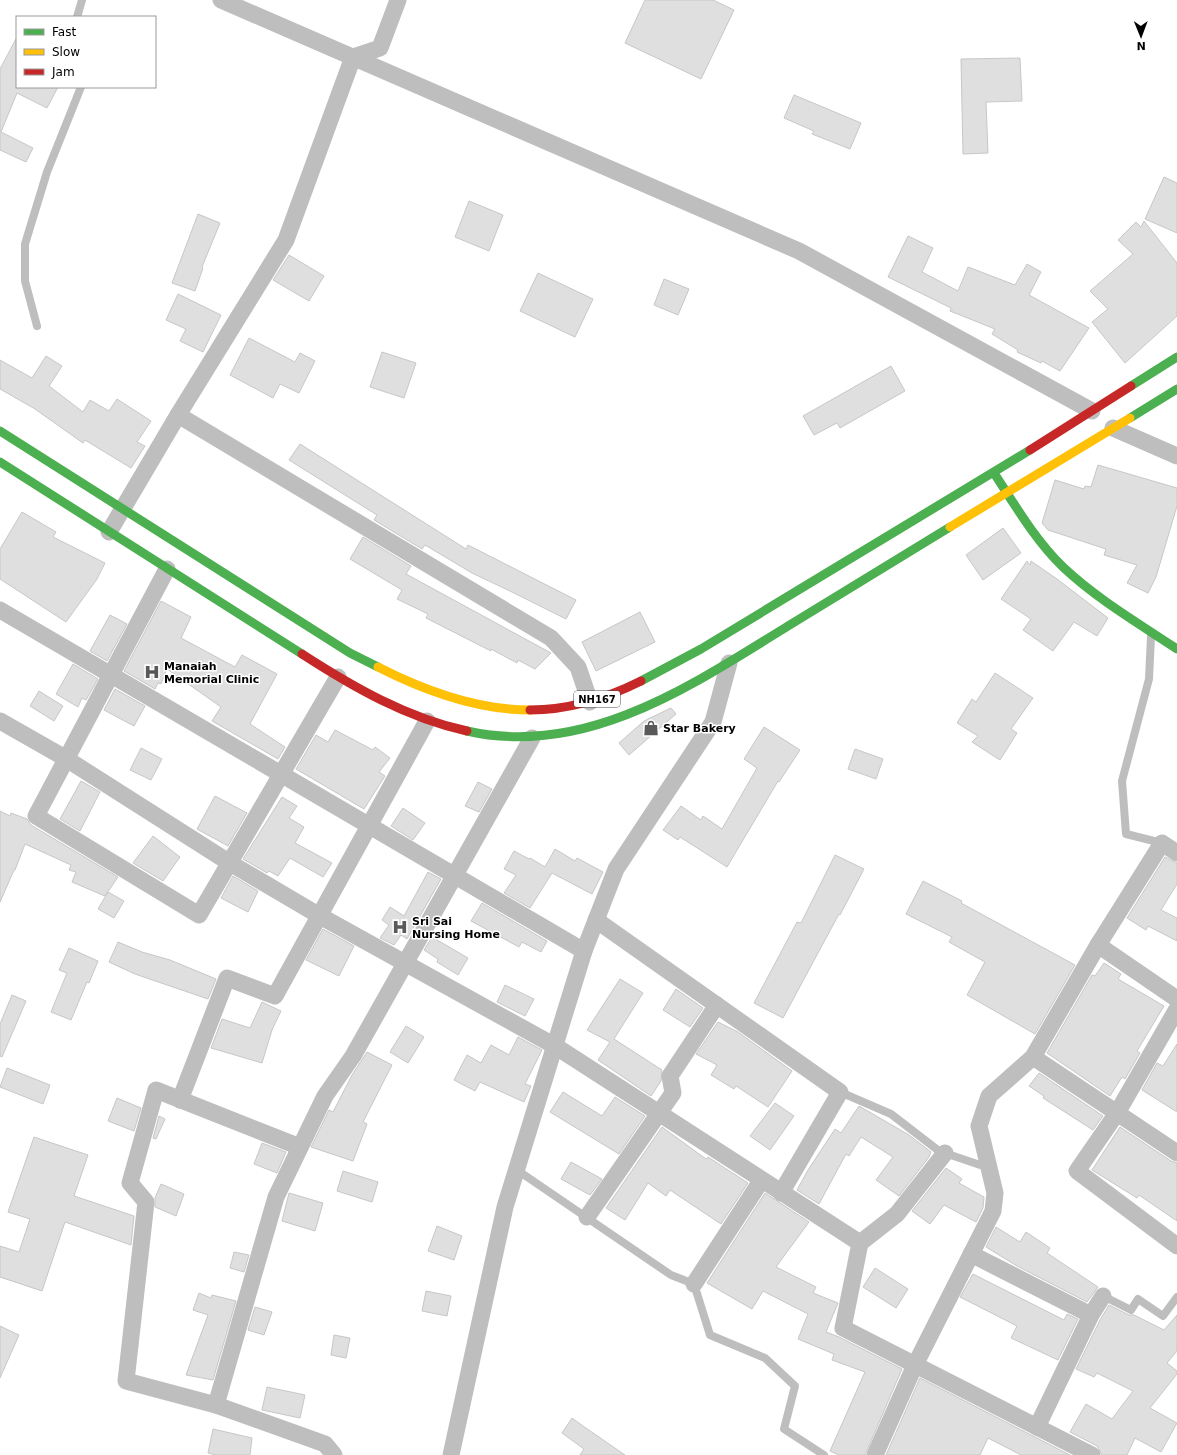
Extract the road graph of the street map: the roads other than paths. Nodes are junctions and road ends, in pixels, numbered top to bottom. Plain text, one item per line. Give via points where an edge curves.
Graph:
1 (82, 0) edge
2 (221, 0) edge
3 (398, 0) edge
4 (77, 16) edge
5 (353, 57) junction
6 (80, 88) edge
7 (37, 326) dead end
8 (1177, 357) edge
9 (1177, 389) edge
10 (1092, 411) junction
11 (178, 416) junction
12 (1113, 428) junction
13 (0, 431) edge
14 (1177, 456) edge
15 (0, 462) edge
16 (994, 473) junction
17 (1006, 492) junction
18 (123, 509) junction
19 (109, 532) junction
20 (843, 563) junction
21 (167, 569) junction
22 (855, 584) junction
23 (0, 610) edge
24 (1151, 632) junction
25 (1177, 649) edge
26 (729, 663) junction
27 (110, 674) junction
28 (338, 677) junction
29 (590, 702) junction
30 (0, 721) edge
31 (427, 721) junction
32 (532, 738) junction
33 (65, 758) junction
34 (280, 774) junction
35 (370, 826) junction
36 (1162, 843) junction
37 (1177, 853) edge
38 (230, 863) junction
39 (455, 876) junction
40 (320, 916) junction
41 (596, 920) junction
42 (1098, 945) junction
43 (584, 951) junction
44 (405, 964) junction
45 (1177, 998) edge
46 (717, 1005) junction
47 (1177, 1009) edge
48 (555, 1046) junction
49 (1033, 1057) junction
50 (840, 1092) junction
51 (180, 1100) junction
52 (1117, 1113) junction
53 (658, 1114) junction
54 (300, 1147) junction
55 (945, 1153) junction
56 (1177, 1153) edge
57 (989, 1168) junction
58 (517, 1170) junction
59 (762, 1181) junction
60 (780, 1194) junction
61 (587, 1217) junction
62 (860, 1243) junction
63 (1177, 1245) edge
64 (971, 1254) junction
65 (694, 1284) junction
66 (1103, 1296) joint
67 (1177, 1297) edge
68 (1091, 1315) junction
69 (915, 1365) junction
70 (216, 1405) junction
71 (1037, 1427) junction
72 (334, 1455) edge
73 (451, 1455) edge
74 (824, 1455) edge
75 (875, 1455) edge
76 (1092, 1455) edge

1 - 4 lane
2 - 5 street
3 - 5 street via 380,48
5 - 10 street via 799,251
5 - 11 street via 286,240
6 - 7 lane via 47,172 25,244 25,281
8 - 10 main road, NH167
9 - 12 main road, NH167
10 - 16 main road, NH167
11 - 18 street
11 - 29 street via 551,638 578,667
12 - 14 street
12 - 17 main road, NH167
13 - 18 main road, NH167
15 - 19 main road, NH167
16 - 17 main road
16 - 20 main road, NH167
17 - 22 main road, NH167
17 - 24 main road via 1034,533 1073,577
18 - 19 street
18 - 29 main road, NH167 via 350,653 423,689 465,702 511,710 552,710
19 - 21 main road, NH167
20 - 22 main road
20 - 29 main road, NH167 via 667,667 630,687
21 - 27 street
21 - 28 main road, NH167
22 - 26 main road, NH167
23 - 27 street
24 - 25 main road
24 - 36 lane via 1149,679 1122,781 1126,834
26 - 32 main road, NH167 via 636,712 599,725
26 - 41 street via 713,722 616,869
27 - 33 street
27 - 34 street
28 - 31 main road, NH167 via 383,702
28 - 34 street
30 - 33 street
31 - 32 main road, NH167 via 461,732
31 - 35 street
32 - 39 street
33 - 38 street
33 - 38 street via 36,816 199,914
34 - 35 street
34 - 38 street
35 - 39 street
35 - 40 street
36 - 37 street
36 - 42 street
38 - 40 street
39 - 43 street
39 - 44 street
40 - 44 street
40 - 51 street via 275,996 227,978
41 - 43 street
41 - 46 street
42 - 45 street
42 - 49 street
43 - 48 street
44 - 48 street
44 - 54 street via 353,1056 325,1096
46 - 50 street
46 - 53 street via 670,1076 672,1094
47 - 52 street
48 - 53 street
48 - 58 street
49 - 52 street
49 - 57 street via 989,1096 979,1126
50 - 55 lane via 891,1114
50 - 60 street
51 - 54 street
51 - 70 street via 156,1090 130,1183 146,1202 126,1380
52 - 56 street
52 - 63 street via 1077,1171
53 - 59 street
53 - 61 street
54 - 70 street via 276,1197
55 - 57 lane
55 - 62 street via 897,1214
57 - 64 street via 995,1193 993,1211
58 - 61 lane
58 - 73 street via 505,1207
59 - 60 street
59 - 65 street
60 - 62 street
61 - 65 lane via 671,1275
62 - 69 street via 843,1328
64 - 68 street
64 - 69 street
65 - 74 lane via 710,1335 765,1358 795,1386 784,1429
66 - 67 lane via 1131,1310 1138,1299 1163,1316
66 - 68 street
68 - 71 street
69 - 71 street
69 - 75 street
70 - 72 street via 325,1444
71 - 76 street

